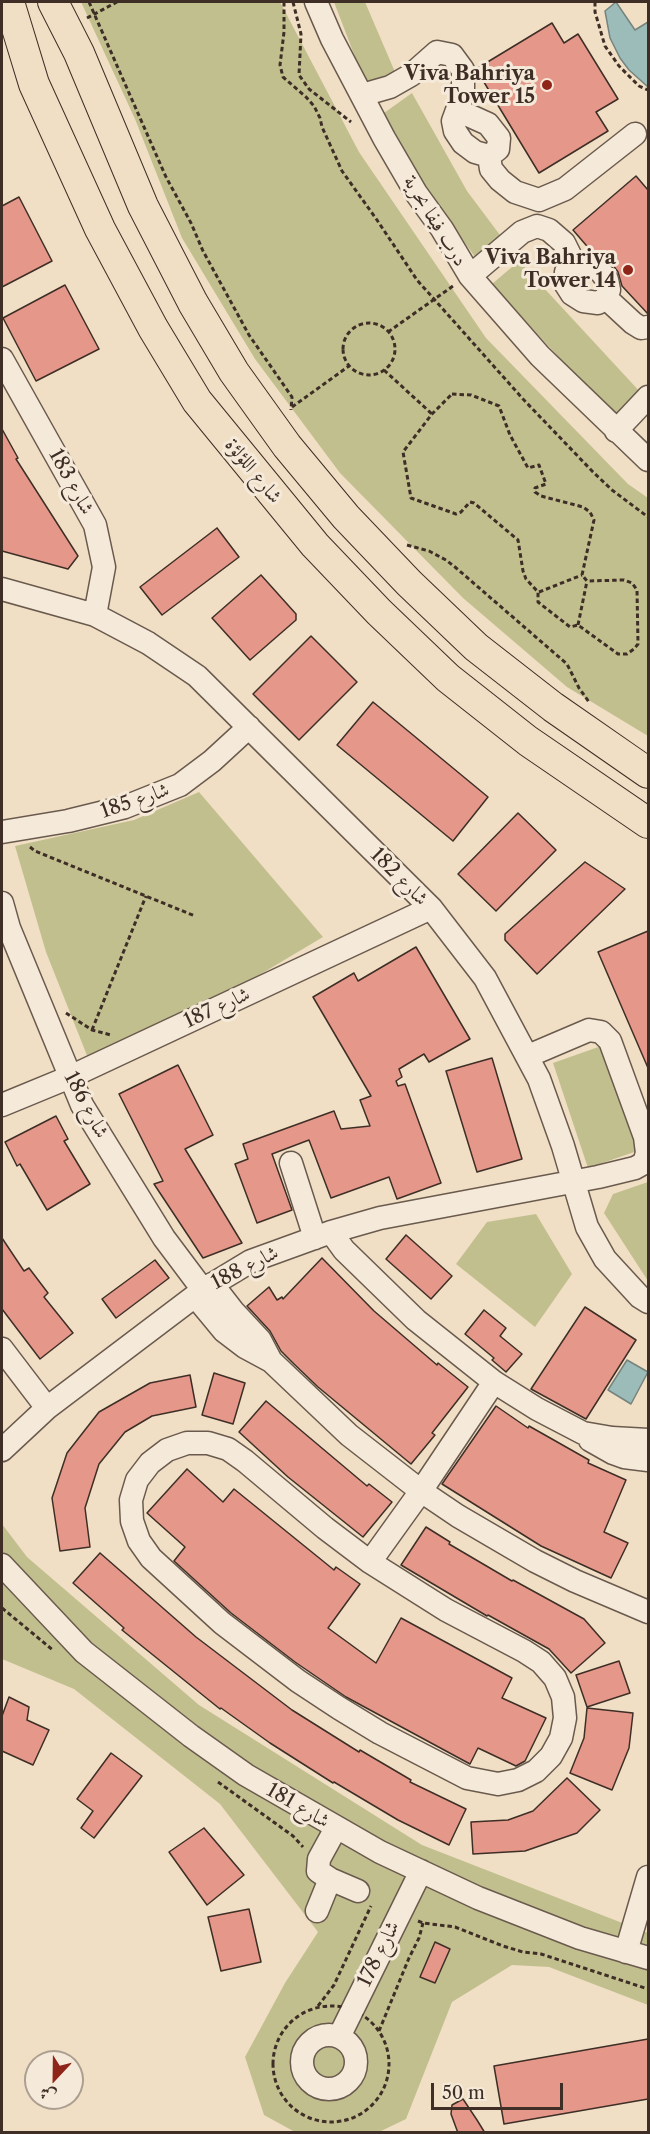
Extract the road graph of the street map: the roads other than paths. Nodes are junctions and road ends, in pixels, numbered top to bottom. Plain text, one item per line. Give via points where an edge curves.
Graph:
1 (9, 2) edge
2 (53, 2) edge
3 (316, 2) edge
4 (362, 95) junction
5 (457, 111) junction
6 (635, 134) dead end
7 (489, 156) junction
8 (573, 261) junction
9 (470, 276) junction
10 (606, 298) junction
11 (648, 327) edge
12 (2, 359) edge
13 (648, 397) edge
14 (616, 431) junction
15 (648, 460) edge
16 (2, 589) edge
17 (95, 615) junction
18 (249, 727) junction
19 (648, 772) edge
20 (648, 823) edge
21 (6, 832) edge
22 (2, 903) edge
23 (430, 908) junction
24 (528, 1056) junction
25 (70, 1077) junction
26 (2, 1105) edge
27 (291, 1163) dead end
28 (573, 1181) junction
29 (323, 1235) junction
30 (203, 1290) junction
31 (648, 1302) edge
32 (2, 1350) edge
33 (494, 1382) junction
34 (48, 1408) junction
35 (583, 1433) junction
36 (648, 1440) edge
37 (2, 1450) edge
38 (648, 1460) edge
39 (421, 1491) junction
40 (370, 1562) junction
41 (2, 1565) edge
42 (642, 1604) edge
43 (336, 1828) junction
44 (421, 1871) junction
45 (648, 1877) edge
46 (330, 1879) junction
47 (365, 1894) road end
48 (317, 1911) dead end
49 (626, 1952) junction
50 (648, 1958) edge
51 (339, 2037) dead end

1 - 20 main road, شارع اللؤلؤة via 34,84 100,229 197,401 315,545 448,678 528,741
2 - 19 main road via 79,53 143,206 193,303 234,372 287,446 346,518 476,647 553,707
3 - 4 street, درب فيفا بحرية
4 - 5 street via 390,87 411,75 437,52 452,55 463,70 463,94
4 - 9 street, درب فيفا بحرية via 411,183
5 - 7 street via 453,121 463,143
5 - 7 street via 488,124 499,138 498,149
6 - 7 street via 566,189 539,200 515,192 500,180 491,169
8 - 9 street via 564,243 549,230 537,226 522,232
8 - 10 street via 598,268 607,280
8 - 10 street via 565,283 572,294 583,301 598,303
9 - 14 street, درب فيفا بحرية via 540,356
10 - 11 street via 633,323
12 - 17 street, شارع 183 via 95,525 104,567
13 - 14 street
14 - 15 street, درب فيفا بحرية
16 - 17 street, شارع 182
17 - 18 street, شارع 182 via 148,642 197,676
18 - 21 street, شارع 185 via 180,785 125,807
18 - 23 street, شارع 182
22 - 25 street, شارع 186
23 - 24 street, شارع 182 via 485,978
23 - 25 street, شارع 187
24 - 28 street, شارع 182 via 552,1113
24 - 28 street, شارع 188 via 589,1030 601,1032 610,1041 645,1137 647,1153 644,1162 635,1168
25 - 26 street, شارع 187
25 - 30 street, شارع 186 via 82,1106 164,1238
27 - 29 street
28 - 29 street, شارع 188 via 380,1218
28 - 31 street, شارع 182 via 587,1227 605,1259
29 - 30 street, شارع 188 via 251,1261
29 - 33 street via 344,1250 416,1320
30 - 34 street, شارع 188
30 - 39 street, شارع 186 via 233,1311 260,1340 271,1361 349,1435
32 - 34 street
33 - 35 street
33 - 39 street
34 - 37 street, شارع 188
35 - 36 street
35 - 38 street via 613,1454
39 - 40 street
39 - 42 street, شارع 186 via 535,1561 575,1581
40 - 40 street via 446,1610 524,1651 555,1678 563,1697 565,1718 561,1738 536,1771 498,1784 467,1778 347,1713 267,1659 151,1558 132,1521 131,1500 137,1480 150,1462 186,1443 208,1443 228,1449
41 - 43 street, شارع 181 via 78,1646 133,1692 246,1775
43 - 44 street, شارع 181
43 - 46 street via 318,1863 318,1871
44 - 49 street, شارع 181 via 538,1922
44 - 51 street, شارع 178
45 - 49 street
46 - 47 street
46 - 48 street
49 - 50 street, شارع 181

